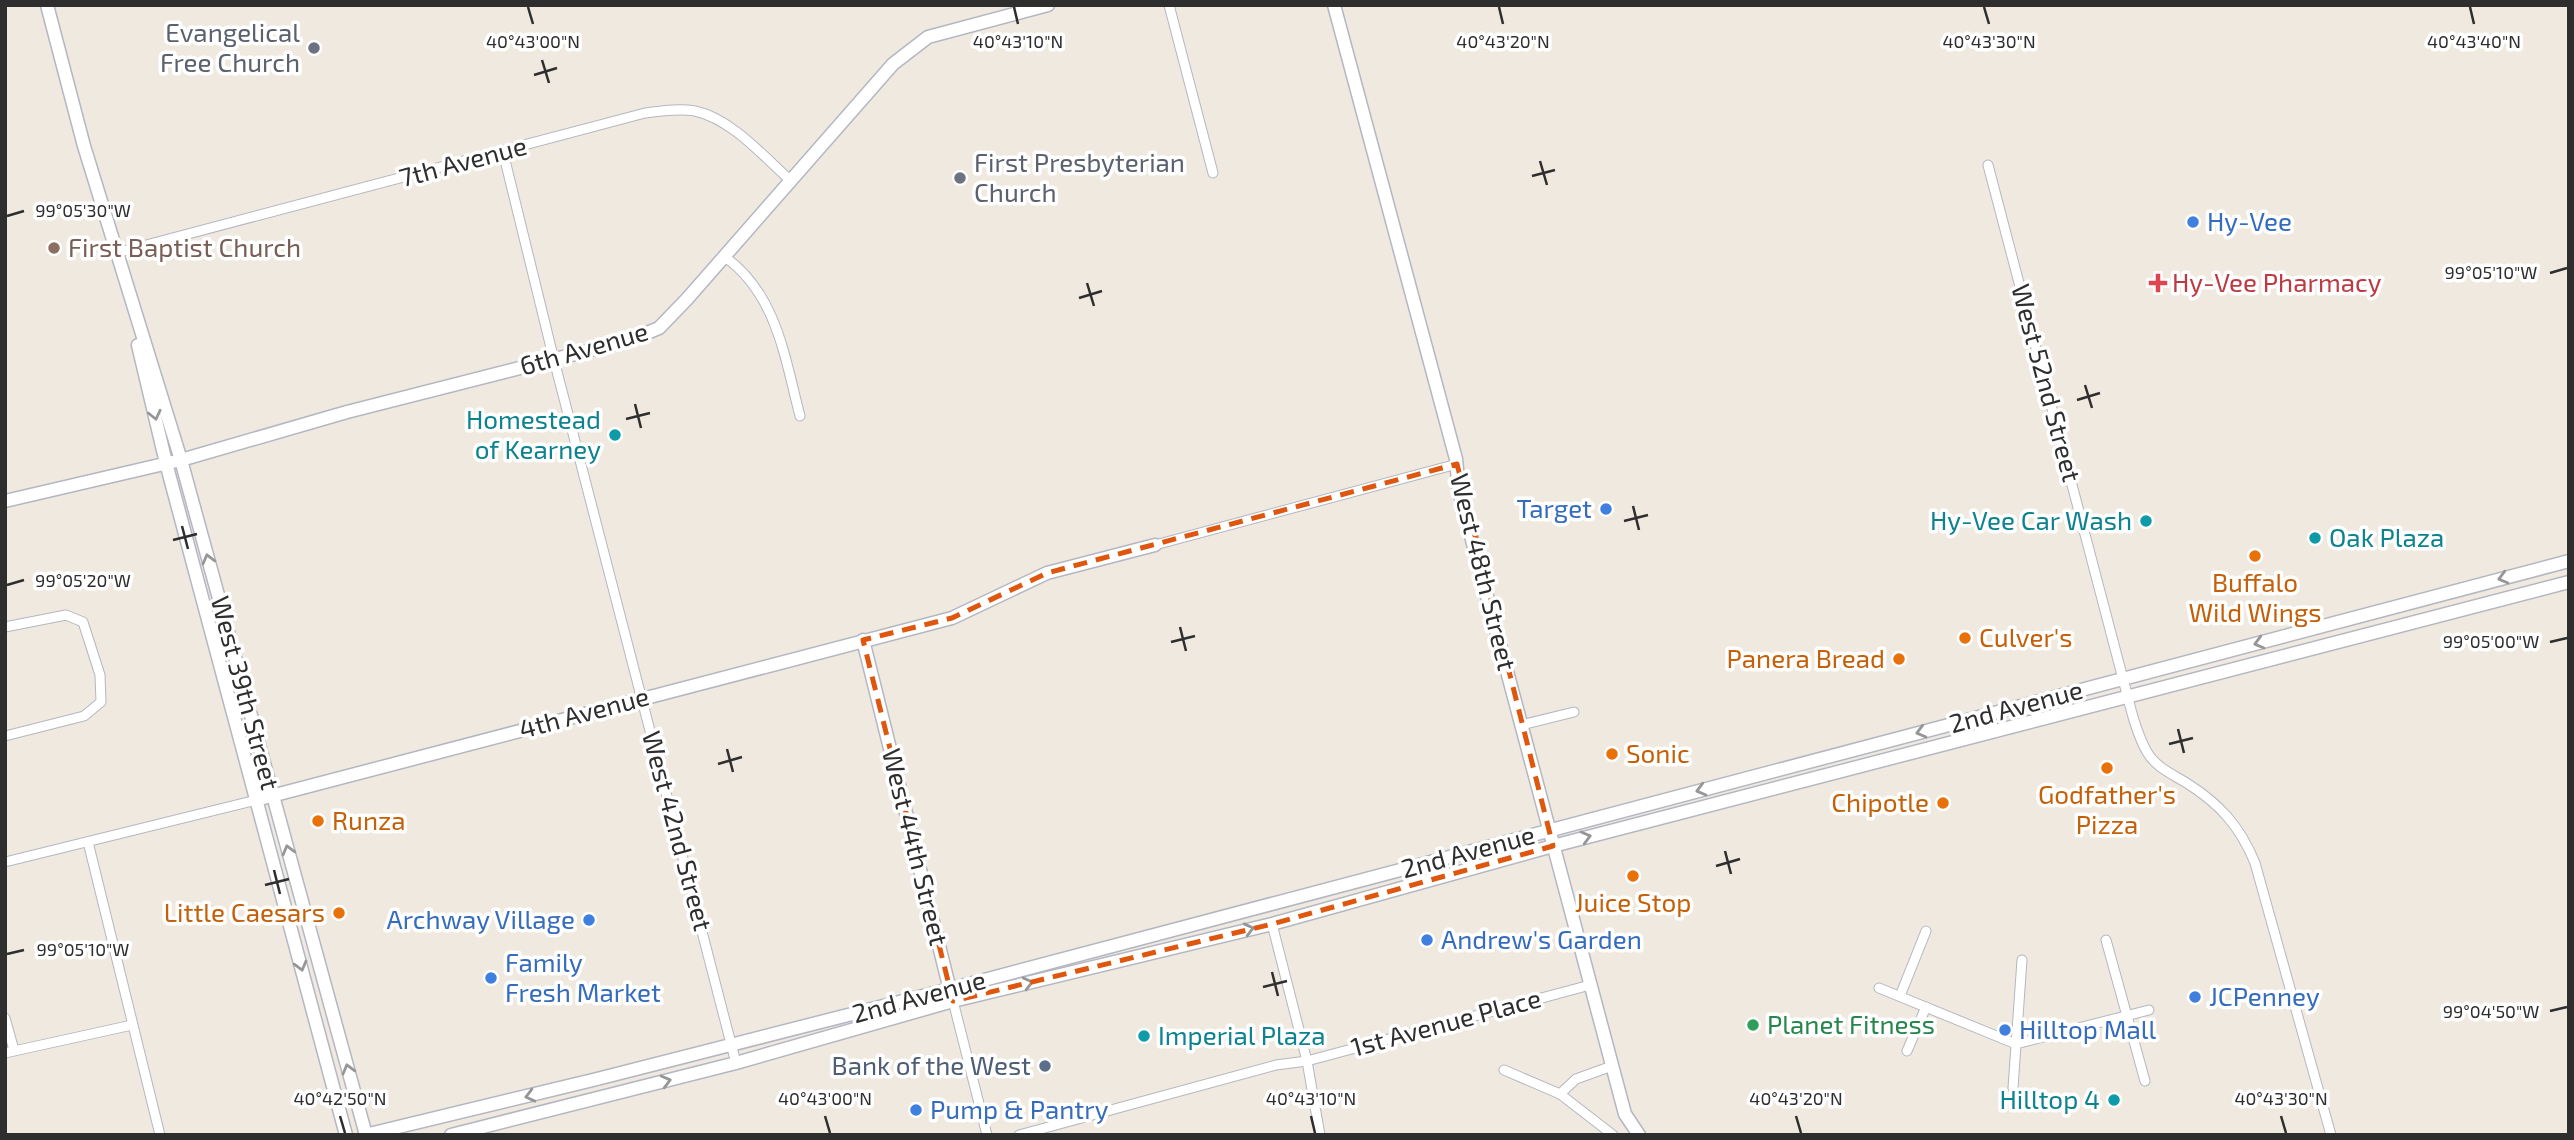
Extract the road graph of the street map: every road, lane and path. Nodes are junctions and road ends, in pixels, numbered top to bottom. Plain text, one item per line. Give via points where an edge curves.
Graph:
1 (47, 5) edge
2 (1048, 5) edge
3 (1169, 5) edge
4 (1334, 5) edge
5 (1014, 9) edge
6 (503, 152) junction
7 (1988, 164) dead end
8 (1213, 173) dead end
9 (791, 181) junction
10 (116, 253) junction
11 (725, 257) junction
12 (554, 360) junction
13 (800, 416) dead end
14 (181, 460) junction
15 (166, 463) junction
16 (1457, 464) junction
17 (5, 501) edge
18 (1155, 545) joint
19 (2569, 561) edge
20 (2569, 582) edge
21 (5, 627) edge
22 (863, 640) junction
23 (2123, 679) junction
24 (2128, 697) junction
25 (642, 698) junction
26 (1574, 712) dead end
27 (1521, 725) junction
28 (5, 736) edge
29 (273, 796) junction
30 (256, 800) junction
31 (1549, 830) junction
32 (88, 842) junction
33 (1553, 846) junction
34 (5, 862) edge
35 (1272, 924) junction
36 (1926, 931) dead end
37 (2106, 940) dead end
38 (2022, 960) dead end
39 (1590, 985) junction
40 (1879, 988) dead end
41 (951, 995) junction
42 (1900, 996) junction
43 (1926, 1007) junction
44 (2149, 1010) dead end
45 (2126, 1015) junction
46 (5, 1018) edge
47 (132, 1025) junction
48 (2016, 1044) junction
49 (732, 1045) junction
50 (10, 1051) edge
51 (1907, 1051) dead end
52 (1307, 1061) junction
53 (736, 1063) junction
54 (1612, 1066) junction
55 (1504, 1070) dead end
56 (2145, 1081) dead end
57 (2013, 1088) dead end
58 (1559, 1094) junction
59 (160, 1135) edge
60 (346, 1135) edge
61 (365, 1135) edge
62 (451, 1135) edge
63 (987, 1135) edge
64 (1019, 1135) edge
65 (1320, 1135) edge
66 (1613, 1135) edge
67 (1639, 1135) edge
68 (2331, 1135) edge

1 - 10 main road, West 39th Street
2 - 5 main road, 6th Avenue
3 - 8 street
4 - 16 main road, West 48th Street
5 - 9 main road, 6th Avenue via 928,37 911,48
6 - 9 street, 7th Avenue via 645,113 695,111 723,123
6 - 10 street, 7th Avenue
6 - 12 street, West 42nd Street
7 - 23 street, West 52nd Street
9 - 11 main road, 6th Avenue
10 - 14 main road, West 39th Street
10 -> 15 main road, West 39th Street
11 - 12 main road, 6th Avenue via 659,328
11 - 13 street via 742,269 774,321
12 - 14 main road, 6th Avenue
12 - 25 street, West 42nd Street
14 - 15 main road, 6th Avenue
29 -> 14 main road, West 39th Street
15 - 17 main road, 6th Avenue
15 - 30 main road, West 39th Street
16 - 18 street
16 - 27 main road, West 48th Street via 1459,491
18 - 22 main road, 4th Avenue via 1047,573 952,618
19 -> 23 main road, 2nd Avenue
20 - 24 main road, 2nd Avenue
21 - 28 street via 66,615 83,622 100,675 101,702 84,716
22 - 25 main road, 4th Avenue
22 - 41 main road, West 44th Street
23 - 24 street, West 52nd Street
23 -> 31 main road, 2nd Avenue
33 -> 24 main road, 2nd Avenue
24 - 68 street, West 52nd Street via 2146,751 2160,768 2207,798 2244,836
25 - 29 main road, 4th Avenue
25 - 49 street, West 42nd Street
26 - 27 street
27 - 31 main road, West 48th Street
29 - 30 main road, 4th Avenue
61 -> 29 main road, West 39th Street
30 - 32 street, 4th Avenue
30 -> 60 main road, West 39th Street
31 - 33 main road, West 48th Street
31 - 41 main road, 2nd Avenue
32 - 34 street, 4th Avenue
32 - 47 street
33 - 35 main road, 2nd Avenue
33 - 39 main road, West 48th Street
41 -> 35 main road, 2nd Avenue
35 - 52 street
36 - 42 street
37 - 45 street
38 - 48 street
39 - 52 street, 1st Avenue Place
39 - 54 main road, West 48th Street
40 - 42 street
41 - 49 main road, 2nd Avenue
41 - 53 main road, 2nd Avenue
41 - 63 street, West 44th Street
42 - 43 street
43 - 48 street
43 - 51 street
44 - 45 street
45 - 48 street
45 - 56 street
46 - 50 street
47 - 50 street
47 - 59 street
48 - 57 street
49 - 53 street, West 42nd Street
49 -> 61 main road, 2nd Avenue
52 - 64 street, 1st Avenue Place via 1276,1065
52 - 65 street
62 -> 53 main road, 2nd Avenue
54 - 58 street via 1576,1079
54 - 67 main road, West 48th Street via 1625,1114
55 - 58 street
58 - 66 street

